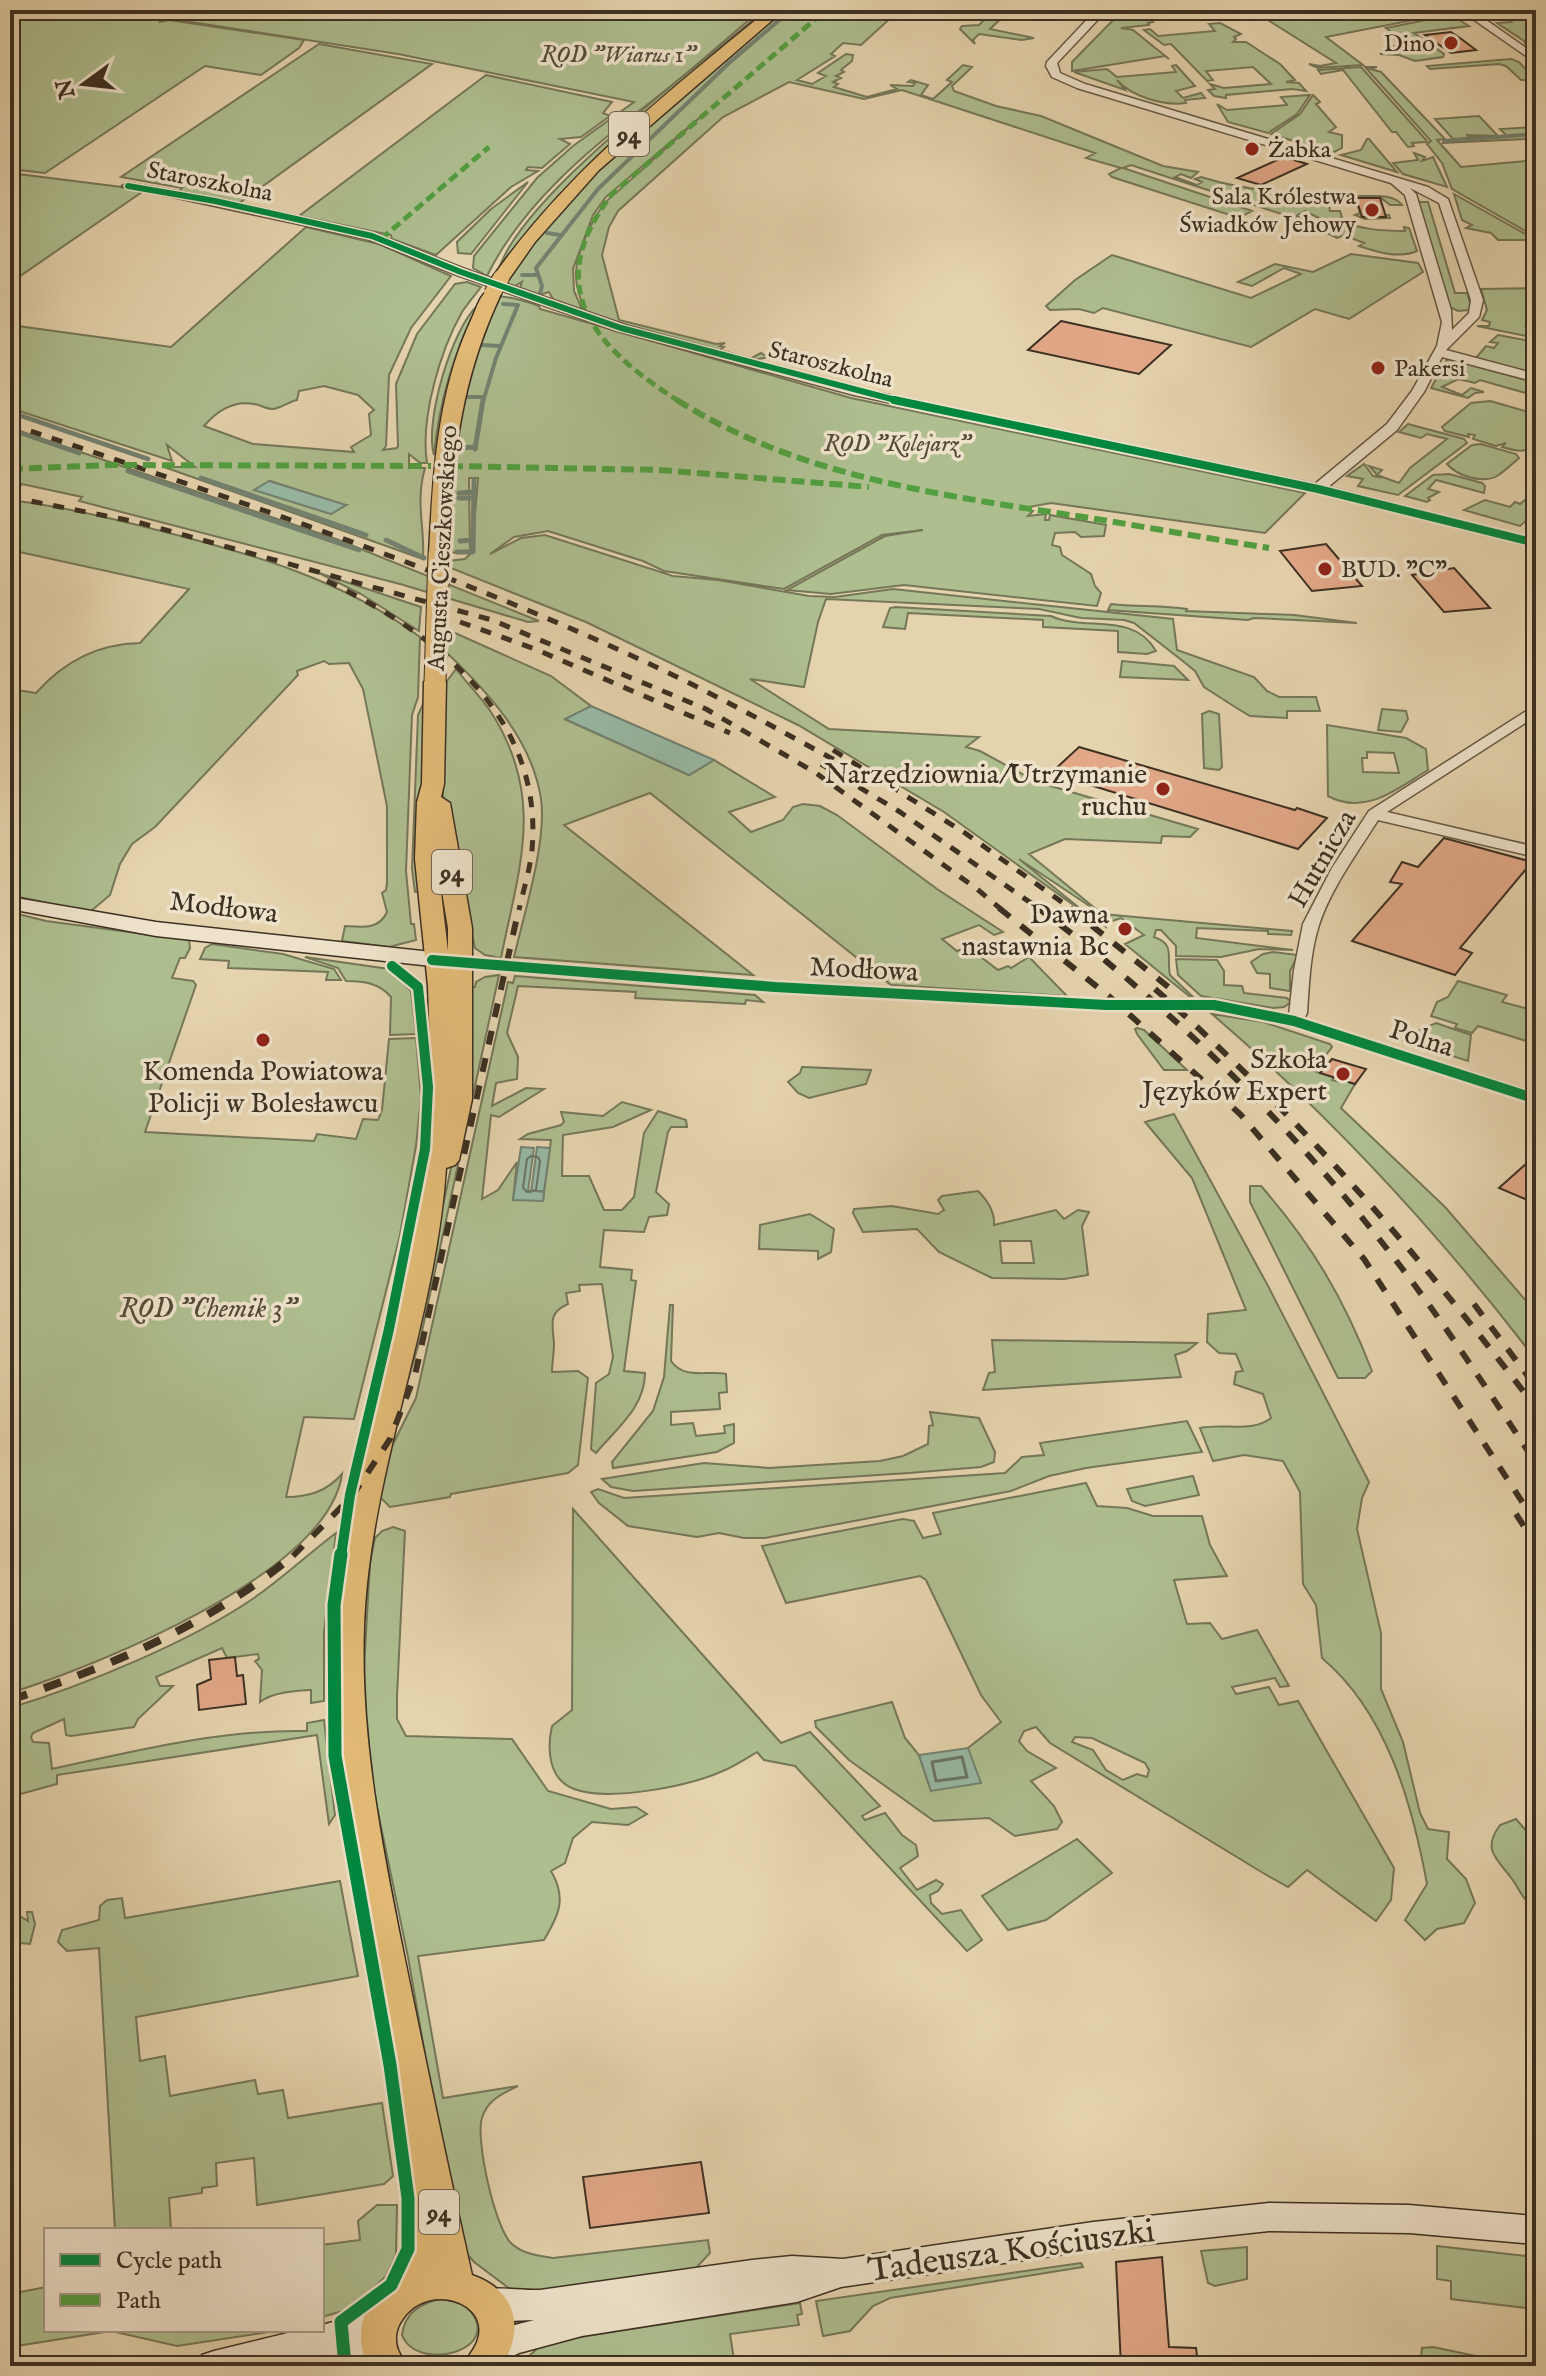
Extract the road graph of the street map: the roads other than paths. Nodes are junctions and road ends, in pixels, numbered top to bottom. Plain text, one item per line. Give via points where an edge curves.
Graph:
1 (777, 10) edge
2 (1102, 10) edge
3 (1465, 10) edge
4 (1536, 60) edge
5 (1393, 181) junction
6 (128, 186) dead end
7 (1442, 302) junction
8 (1477, 309) junction
9 (1440, 349) junction
10 (1536, 378) edge
11 (1318, 489) junction
12 (1536, 543) edge
13 (1536, 709) edge
14 (1374, 814) junction
15 (1536, 852) edge
16 (10, 903) edge
17 (449, 961) junction
18 (1294, 1021) junction
19 (1536, 1099) edge
20 (424, 2138) junction
21 (1536, 2230) edge
22 (843, 2273) junction
23 (456, 2283) junction
24 (415, 2287) junction
25 (488, 2302) junction
26 (383, 2314) junction
27 (485, 2362) edge
28 (227, 2364) edge
29 (388, 2366) edge

1 - 17 main road, Augusta Cieszkowskiego / 94, bridge via 585,174 538,226 471,336 450,406 442,466 433,784 460,925
2 - 5 street via 1052,62 1056,75
3 - 4 street
5 - 7 street via 1409,192
5 - 8 street via 1444,201
6 - 11 street, Staroszkolna via 372,236 621,328 858,392
7 - 8 street via 1454,312
7 - 9 street via 1448,322
8 - 9 street
9 - 10 street
9 - 11 street via 1392,427
11 - 12 street, Staroszkolna
13 - 14 street, Hutnicza
14 - 15 street
14 - 18 street, Hutnicza via 1311,924
16 - 17 street, Modłowa via 169,930
17 - 18 street, Modłowa via 775,987 1106,1005 1214,1005
17 - 20 main road, Augusta Cieszkowskiego / 94 via 459,1099 368,1492 349,1625 350,1723 359,1804
18 - 19 street, Polna
20 - 23 main road, Augusta Cieszkowskiego / 94
20 - 24 main road, Augusta Cieszkowskiego / 94 via 421,2262
21 - 22 street, Tadeusza Kościuszki via 1409,2219 1269,2217
22 - 25 street, Tadeusza Kościuszki via 792,2270 540,2305
22 - 27 street via 797,2288 582,2321 510,2341
23 - 24 main road
23 - 25 main road
24 - 26 main road
25 - 27 main road via 498,2334
26 - 28 street via 356,2331
26 - 29 main road via 377,2345
28 - 29 street via 370,2356

